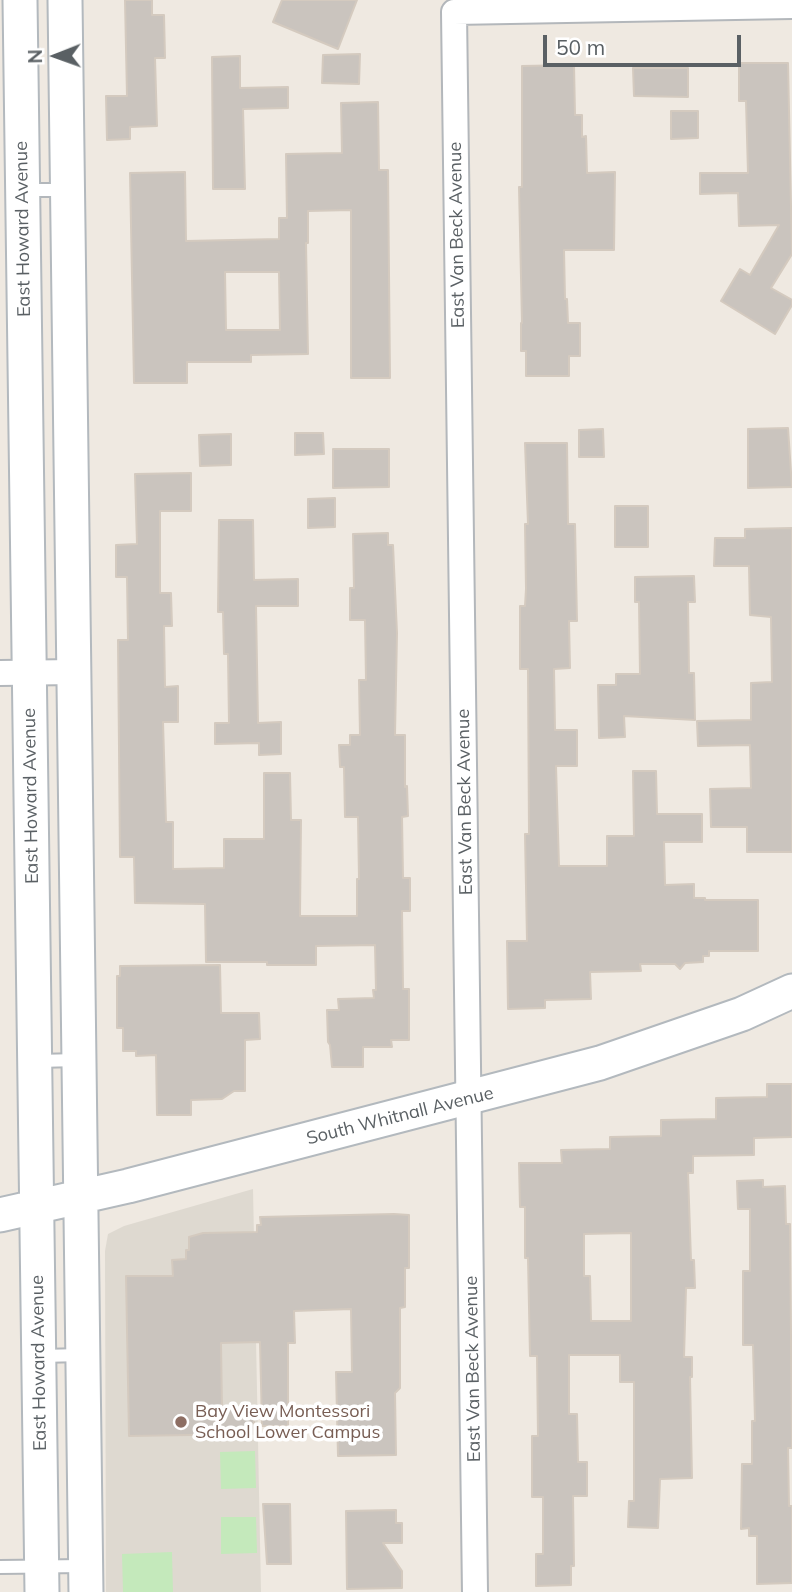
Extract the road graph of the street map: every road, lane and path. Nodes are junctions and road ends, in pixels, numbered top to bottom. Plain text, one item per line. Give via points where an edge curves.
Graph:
1 (20, 0) edge
2 (65, 0) edge
3 (792, 6) edge
4 (22, 190) junction
5 (69, 190) junction
6 (14, 673) edge
7 (74, 673) junction
8 (792, 991) edge
9 (79, 1060) junction
10 (34, 1061) junction
11 (470, 1098) junction
12 (80, 1197) junction
13 (36, 1207) junction
14 (0, 1215) edge
15 (83, 1355) junction
16 (39, 1356) junction
17 (0, 1567) edge
18 (42, 1579) edge
19 (86, 1579) edge
20 (475, 1592) edge

1 - 4 main road, East Howard Avenue
2 - 5 main road
3 - 11 street, East Van Beck Avenue via 454,12
4 - 5 lane
4 - 6 main road, East Howard Avenue
5 - 7 main road
6 - 7 street
6 - 10 main road, East Howard Avenue
7 - 9 main road
8 - 11 main road, South Whitnall Avenue via 720,1022 600,1063
9 - 10 lane
9 - 12 main road
10 - 13 main road, East Howard Avenue
11 - 12 main road, South Whitnall Avenue
11 - 20 street, East Van Beck Avenue
12 - 13 main road, South Whitnall Avenue
12 - 15 main road
13 - 14 main road, South Whitnall Avenue
13 - 16 main road, East Howard Avenue
15 - 16 lane
15 - 19 main road
16 - 18 main road, East Howard Avenue
17 - 18 lane
18 - 19 lane

